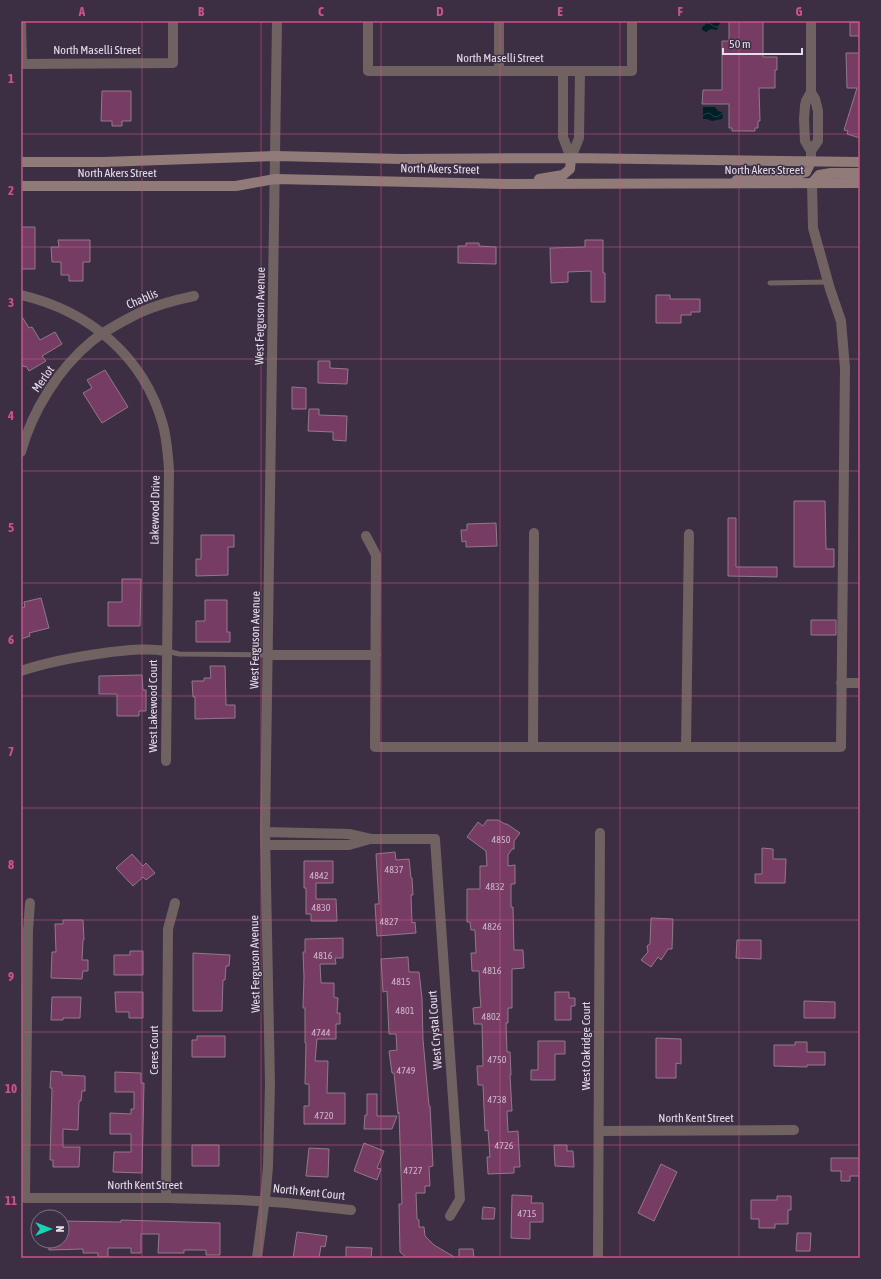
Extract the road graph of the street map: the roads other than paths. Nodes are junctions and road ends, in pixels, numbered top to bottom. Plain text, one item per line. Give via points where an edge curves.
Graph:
1 (21, 21) edge
2 (173, 21) edge
3 (278, 21) edge
4 (368, 21) edge
5 (499, 21) edge
6 (632, 21) edge
7 (811, 21) edge
8 (22, 64) edge
9 (499, 70) junction
10 (563, 71) junction
11 (580, 71) junction
12 (811, 92) junction
13 (580, 111) junction
14 (563, 112) junction
15 (804, 119) junction
16 (818, 119) junction
17 (811, 151) junction
18 (276, 156) junction
19 (571, 158) junction
20 (21, 162) edge
21 (811, 162) junction
22 (860, 162) edge
23 (860, 173) edge
24 (275, 179) junction
25 (734, 183) junction
26 (812, 183) junction
27 (507, 184) junction
28 (860, 184) edge
29 (21, 186) edge
30 (828, 282) junction
31 (770, 283) dead end
32 (21, 295) edge
33 (194, 296) dead end
34 (103, 333) junction
35 (21, 452) edge
36 (534, 533) dead end
37 (689, 534) dead end
38 (366, 536) dead end
39 (166, 651) junction
40 (268, 654) junction
41 (376, 655) junction
42 (21, 671) edge
43 (841, 683) junction
44 (860, 683) edge
45 (533, 747) junction
46 (686, 747) junction
47 (166, 761) dead end
48 (265, 832) junction
49 (600, 833) dead end
50 (371, 839) junction
51 (266, 845) junction
52 (30, 903) dead end
53 (175, 903) dead end
54 (794, 1130) dead end
55 (599, 1131) junction
56 (166, 1198) junction
57 (265, 1201) junction
58 (350, 1210) dead end
59 (450, 1216) dead end
60 (256, 1258) edge
61 (598, 1258) edge

1 - 8 street
2 - 8 street, North Maselli Street via 173,63
3 - 18 street, West Ferguson Avenue
4 - 9 street, North Maselli Street via 368,71
5 - 9 street
6 - 11 street, North Maselli Street via 632,71
7 - 12 street
9 - 10 street, North Maselli Street
10 - 11 street, North Maselli Street
10 - 14 street
11 - 13 street
12 - 15 street via 806,101
12 - 16 street via 817,105
13 - 14 street
13 - 19 street via 579,138
14 - 19 street via 563,137
15 - 16 street
15 - 17 street via 805,141
16 - 17 street via 818,141
17 - 21 street
18 - 19 main road, North Akers Street via 402,159
18 - 20 main road, North Akers Street
18 - 24 street, West Ferguson Avenue
19 - 21 main road, North Akers Street
19 - 27 main road via 570,169 563,175
21 - 22 main road, North Akers Street
21 - 25 main road via 806,172 742,174
23 - 26 main road via 819,175
24 - 27 main road, North Akers Street
24 - 29 main road, North Akers Street via 236,186
24 - 40 street, West Ferguson Avenue
25 - 26 main road, North Akers Street
25 - 27 main road, North Akers Street
26 - 28 main road, North Akers Street
26 - 30 street via 813,228
30 - 31 lane
30 - 43 street via 841,321 845,368
32 - 34 street, Lakewood Drive via 66,310
33 - 34 street, Chablis via 139,313
34 - 35 street, Merlot via 91,342 54,384 32,421
34 - 39 street, Lakewood Drive via 131,361 145,383 155,401 167,447 169,470
36 - 45 street
37 - 46 street
38 - 41 street via 376,555
39 - 40 lane via 179,654
39 - 42 street via 154,649 92,655 56,661
39 - 47 street, West Lakewood Court
40 - 41 street
40 - 48 street, West Ferguson Avenue
41 - 45 street via 376,747
43 - 44 street
43 - 46 street via 841,747
45 - 46 street
48 - 50 street via 350,834
48 - 51 street, West Ferguson Avenue
49 - 55 street, West Oakridge Court
50 - 51 street via 349,845
50 - 59 street, West Crystal Court via 435,839 460,1199
51 - 57 street, West Ferguson Avenue via 270,1084
52 - 56 street, North Kent Street via 25,1198
53 - 56 street, Ceres Court via 168,929
54 - 55 street, North Kent Street
55 - 61 street, West Oakridge Court
56 - 57 street, North Kent Street
57 - 58 street, North Kent Court
57 - 60 street, West Ferguson Avenue

